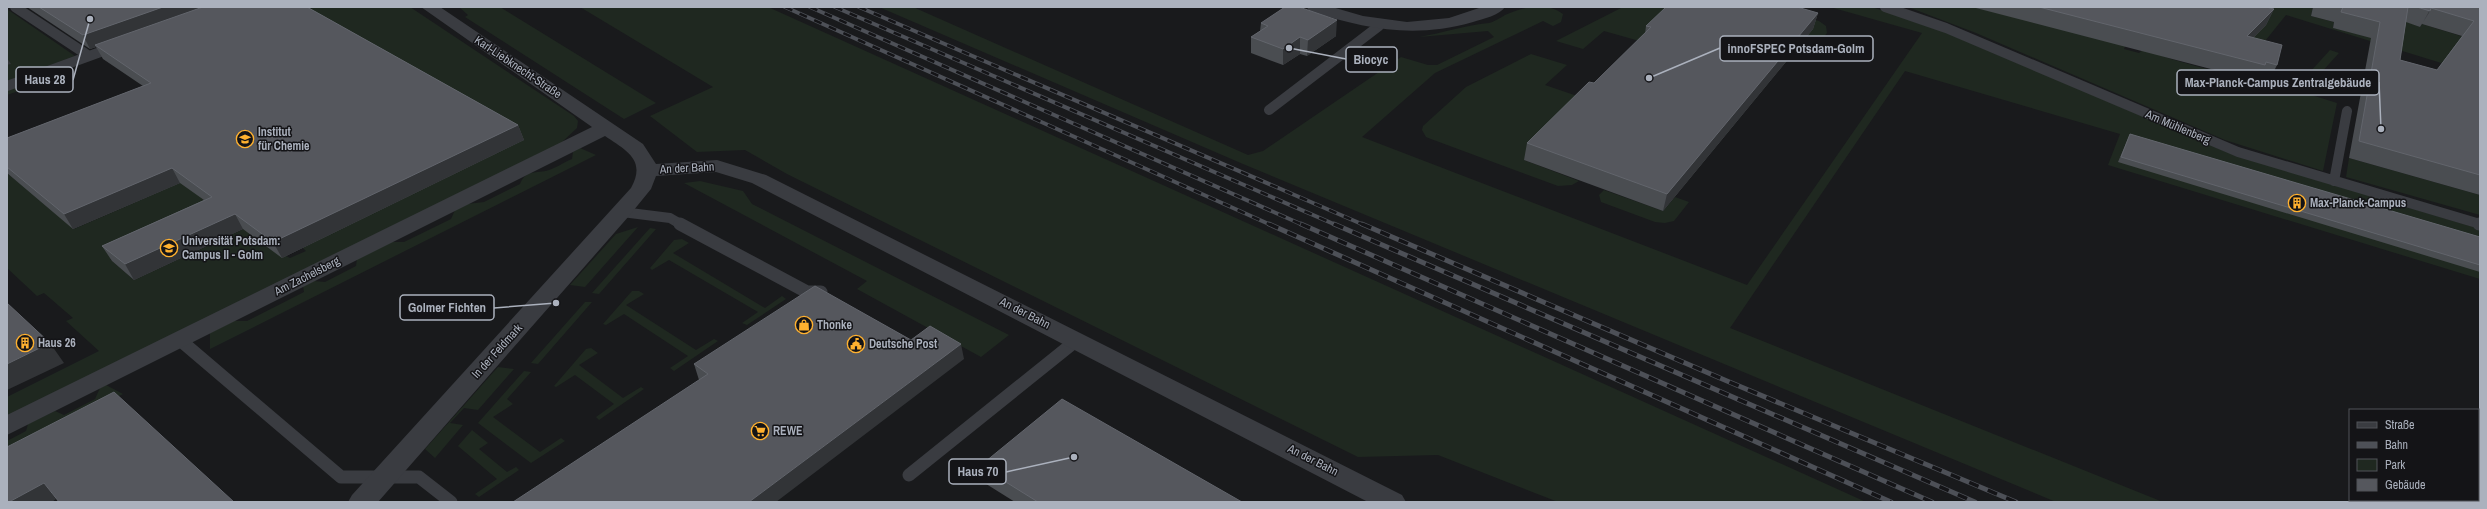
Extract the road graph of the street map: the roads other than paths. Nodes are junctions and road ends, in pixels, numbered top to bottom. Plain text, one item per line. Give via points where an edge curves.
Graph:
1 (15, 7) edge
2 (429, 7) edge
3 (1315, 7) edge
4 (1498, 7) edge
5 (1884, 7) edge
6 (1379, 26) junction
7 (125, 43) edge
8 (89, 56) junction
9 (7, 86) edge
10 (1269, 110) dead end
11 (2347, 111) dead end
12 (607, 127) junction
13 (649, 170) junction
14 (2334, 181) junction
15 (622, 212) junction
16 (2480, 224) edge
17 (829, 297) edge
18 (180, 340) junction
19 (1077, 340) junction
20 (7, 426) edge
21 (909, 475) dead end
22 (385, 477) junction
23 (1391, 501) edge
24 (362, 502) edge
25 (451, 502) edge

1 - 8 lane
2 - 12 street, Karl-Liebknecht-Straße
3 - 6 street
4 - 6 street via 1480,15 1439,26
5 - 14 lane, Am Mühlenberg via 1946,28 2232,150
6 - 10 lane
7 - 8 lane
8 - 9 lane
11 - 14 lane
12 - 13 street via 646,157
12 - 18 street, Am Zachelsberg
13 - 15 street, In der Feldmark via 645,181
13 - 19 street, An der Bahn via 717,166 759,179
14 - 16 lane, Am Mühlenberg
15 - 17 lane via 670,218 808,292 819,291
15 - 22 street, In der Feldmark
18 - 20 street, Am Zachelsberg
18 - 22 lane via 341,477
19 - 21 lane
19 - 23 street, An der Bahn
22 - 24 street, In der Feldmark
22 - 25 lane via 419,477

